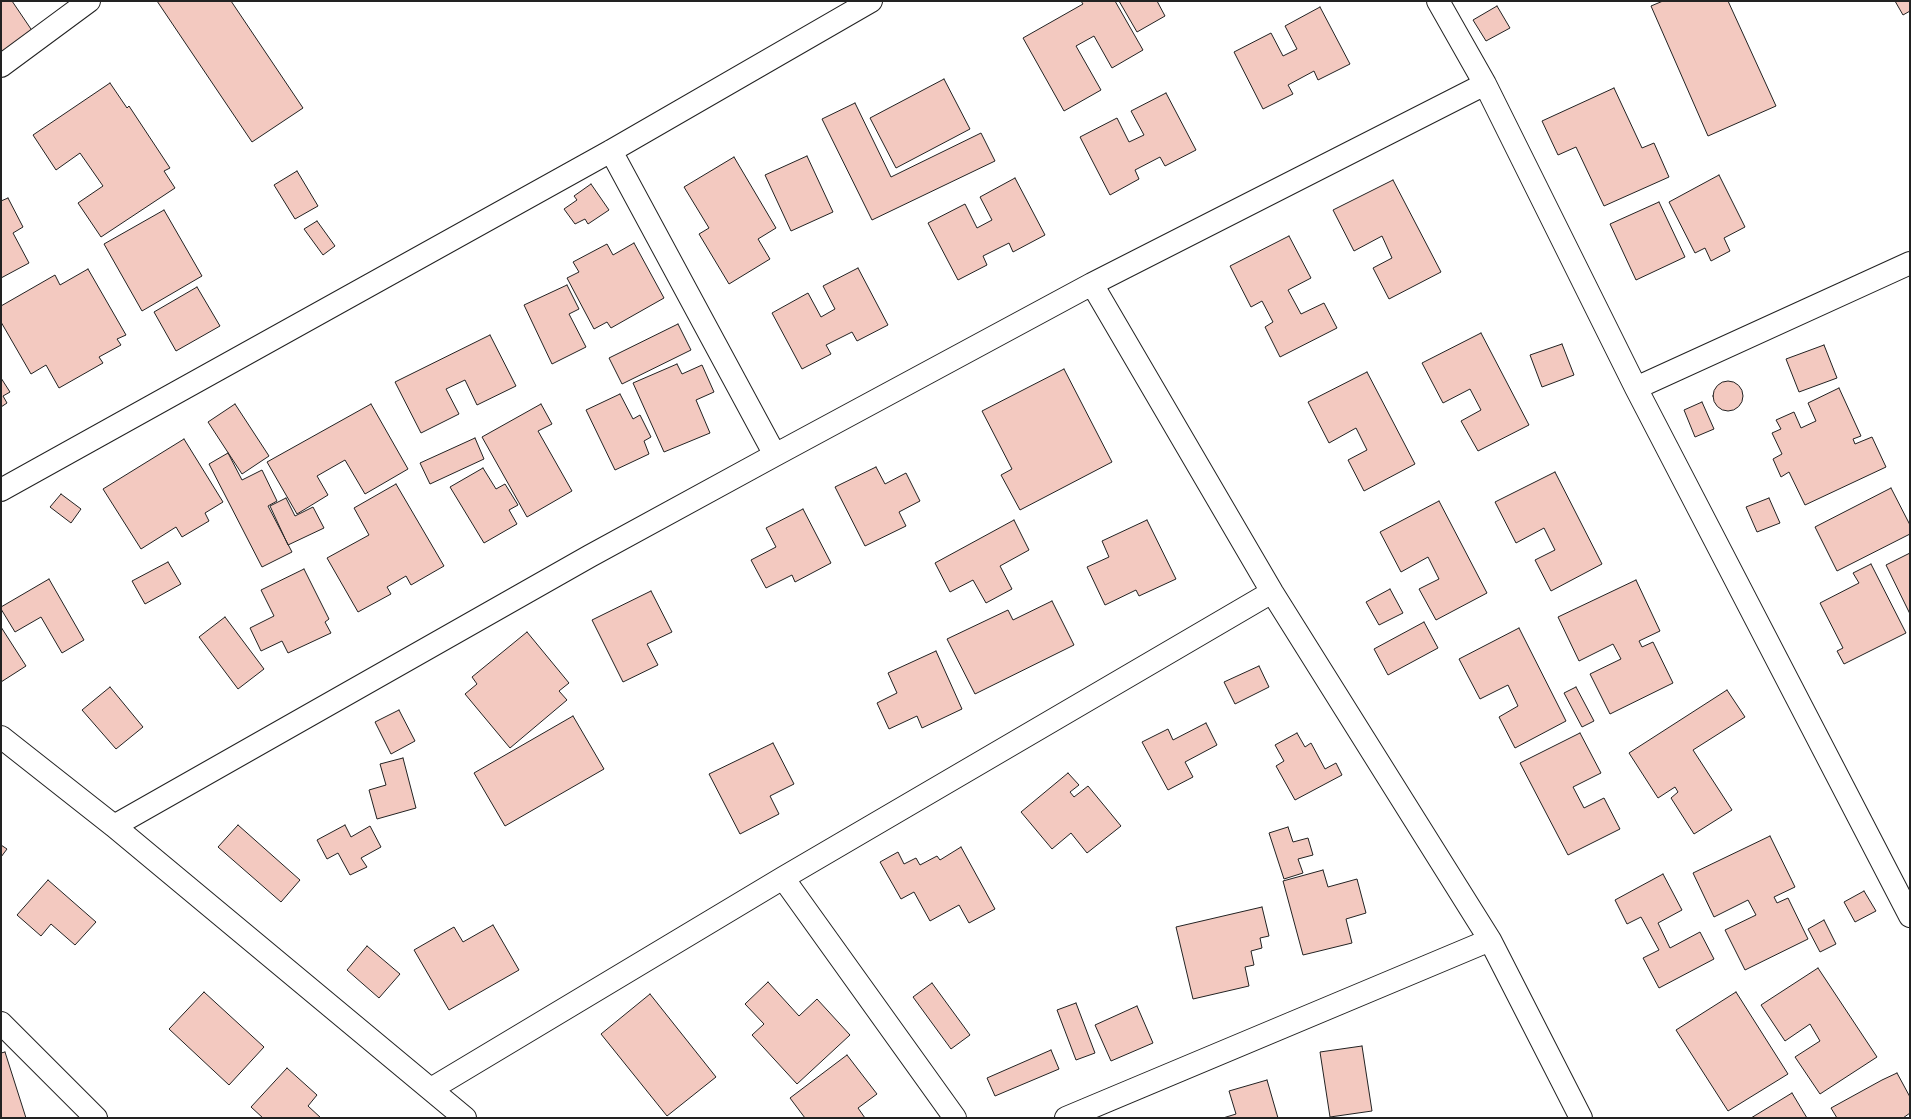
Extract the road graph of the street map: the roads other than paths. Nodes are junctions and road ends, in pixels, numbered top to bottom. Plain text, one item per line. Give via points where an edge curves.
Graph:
1 (89, 1) edge
2 (871, 1) edge
3 (1438, 1) edge
4 (1, 66) edge
5 (1485, 84) junction
6 (612, 151) junction
7 (1910, 263) edge
8 (1092, 284) junction
9 (1636, 388) junction
10 (775, 455) junction
11 (1, 490) edge
12 (1272, 592) junction
13 (1, 737) edge
14 (114, 826) junction
15 (783, 878) junction
16 (1910, 916) edge
17 (1490, 940) junction
18 (1, 1023) edge
19 (431, 1089) junction
20 (95, 1117) edge
21 (465, 1118) edge
22 (955, 1118) edge
23 (1066, 1118) edge
24 (1581, 1118) edge

1 - 4 street
2 - 6 street
3 - 5 street
5 - 8 street
5 - 9 street
6 - 10 street
6 - 11 street
7 - 9 street
8 - 10 street
8 - 12 street
9 - 16 street
10 - 14 street via 590,556
12 - 15 street
12 - 17 street
13 - 14 street
14 - 19 street
15 - 19 street
15 - 22 street
17 - 23 street
17 - 24 street
18 - 20 street
19 - 21 street

